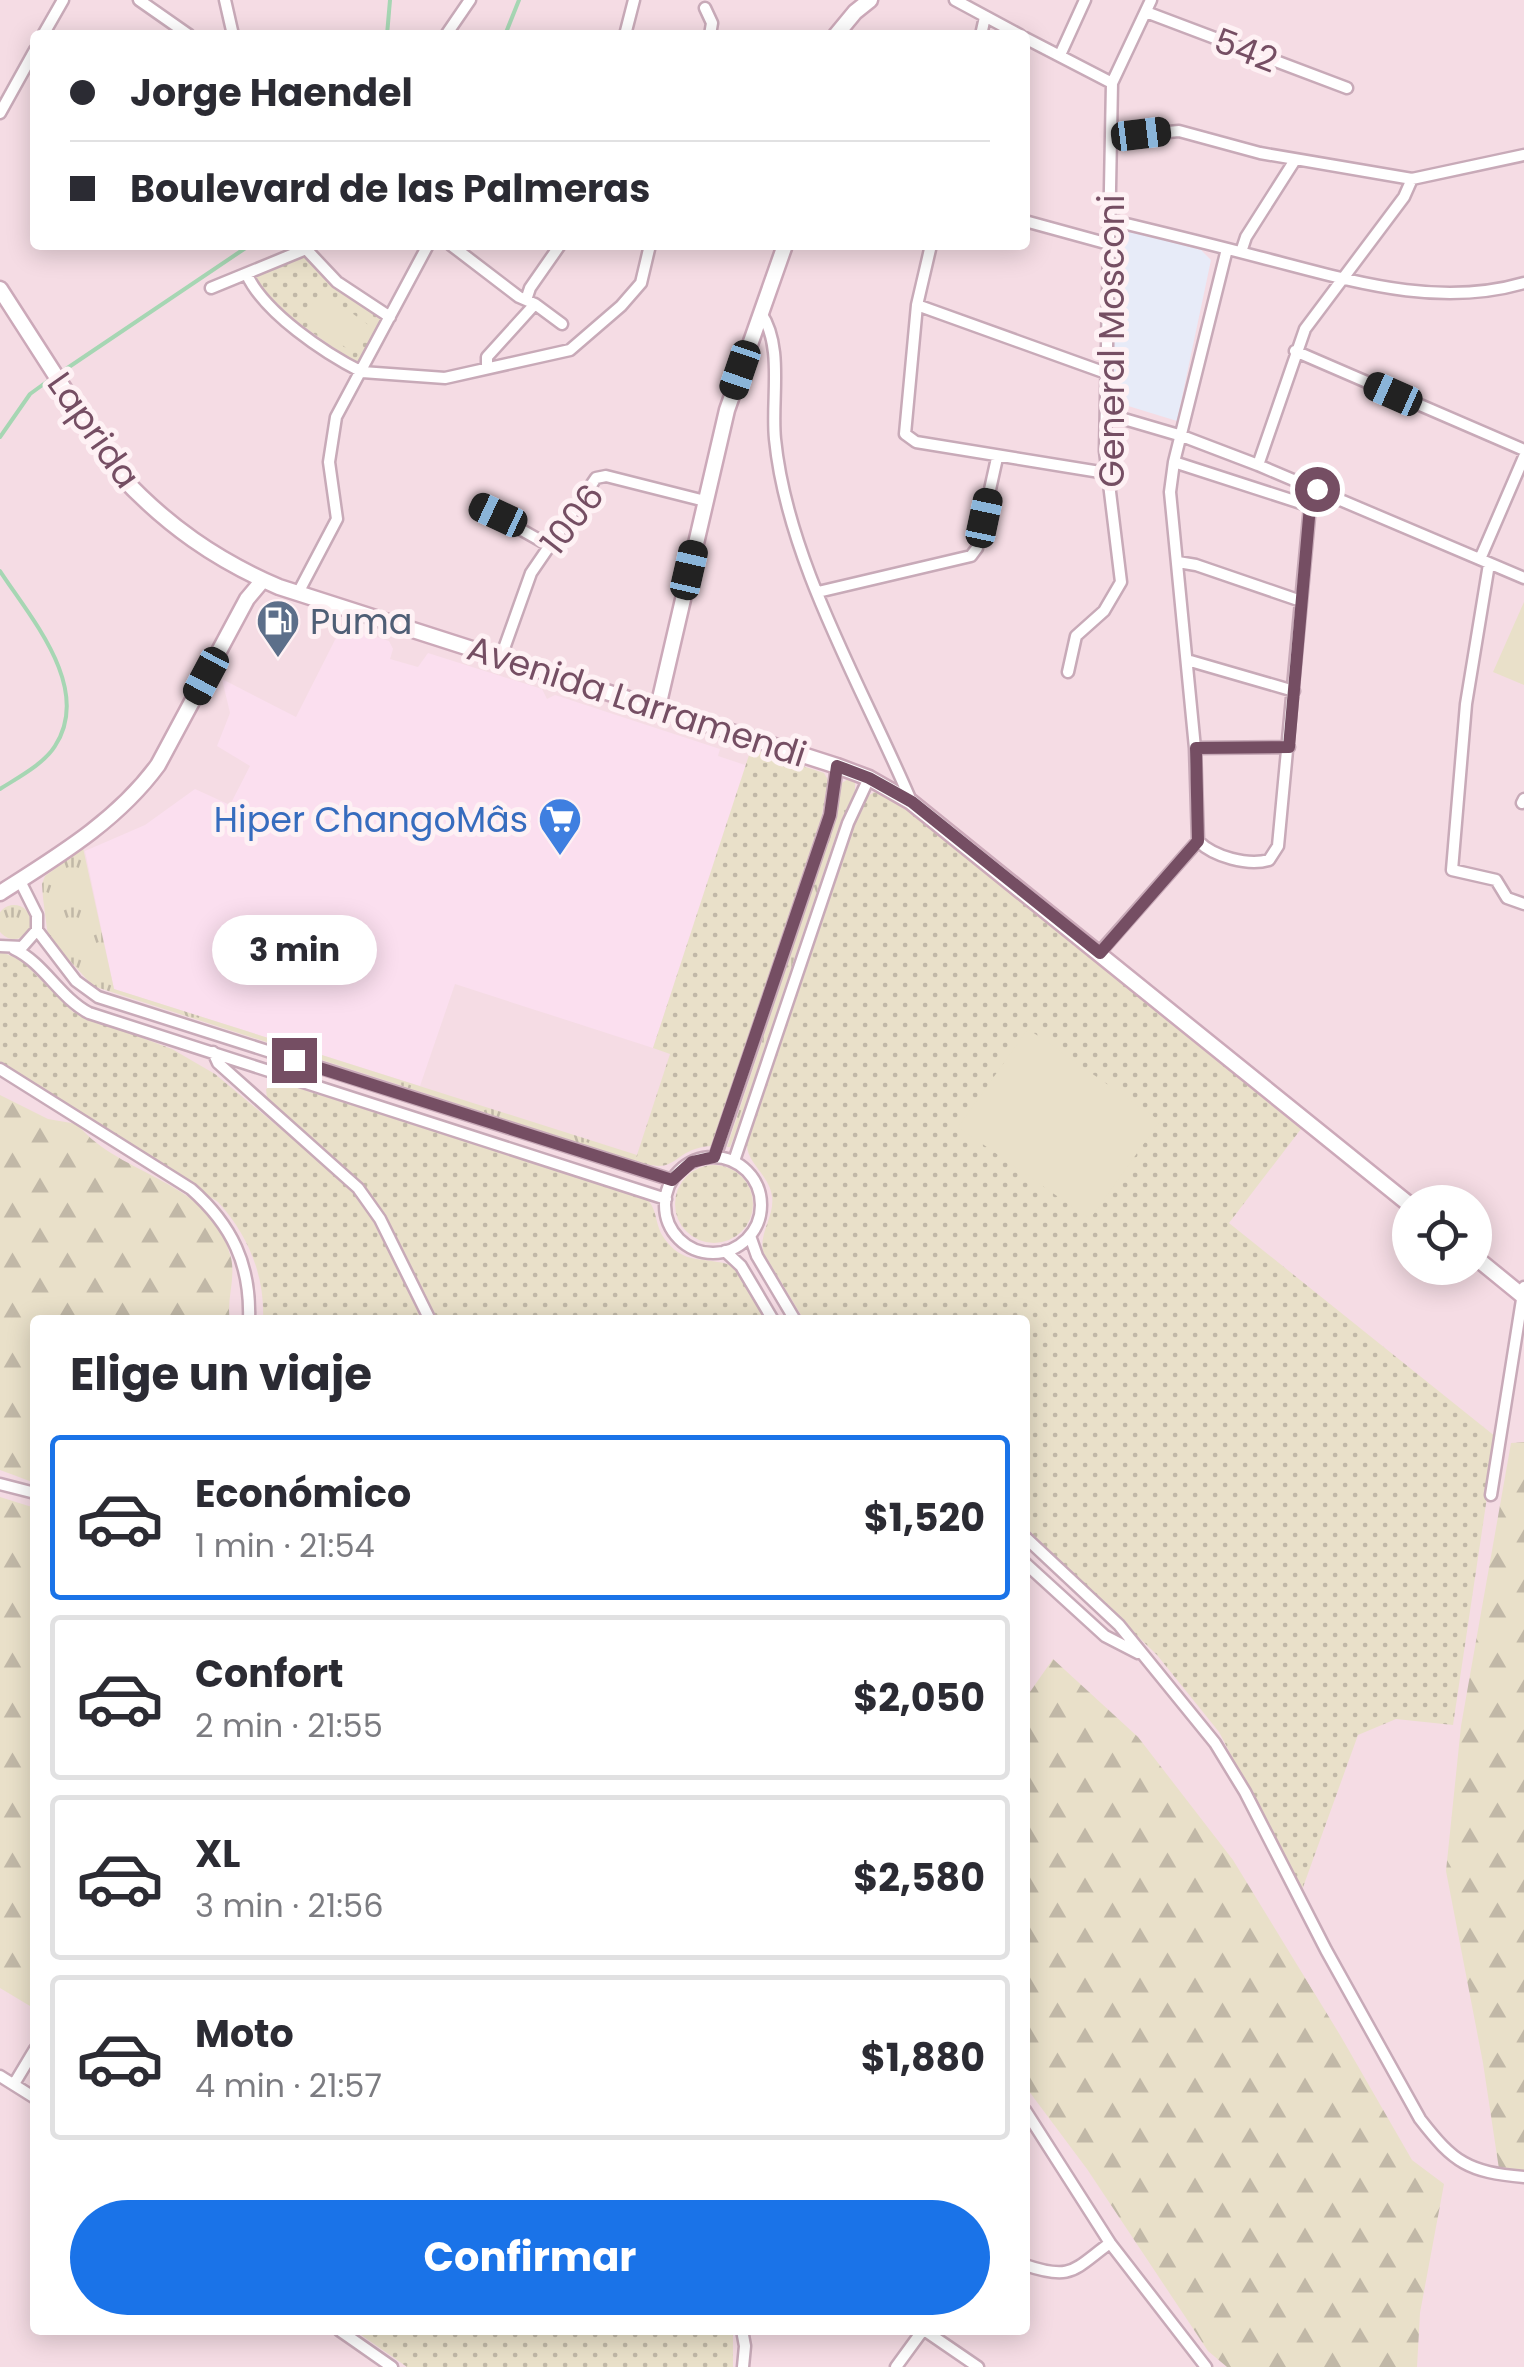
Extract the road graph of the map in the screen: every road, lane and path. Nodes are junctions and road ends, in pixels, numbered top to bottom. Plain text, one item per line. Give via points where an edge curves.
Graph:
1 (62, 0) edge
2 (139, 0) edge
3 (225, 0) edge
4 (470, 0) edge
5 (634, 0) edge
6 (870, 0) edge
7 (955, 0) edge
8 (1085, 0) edge
9 (1151, 0) edge
10 (705, 8) dead end
11 (1146, 12) junction
12 (985, 17) junction
13 (46, 30) edge
14 (182, 30) edge
15 (233, 30) edge
16 (449, 30) edge
17 (625, 30) edge
18 (711, 30) edge
19 (841, 30) edge
20 (982, 30) edge
21 (1010, 30) edge
22 (1030, 40) edge
23 (1060, 55) junction
24 (30, 59) edge
25 (1112, 83) junction
26 (1347, 88) dead end
27 (0, 114) edge
28 (1113, 137) junction
29 (1524, 155) edge
30 (1295, 160) junction
31 (1412, 178) junction
32 (1110, 220) junction
33 (1030, 223) edge
34 (1110, 244) junction
35 (1226, 248) junction
36 (304, 250) edge
37 (307, 250) edge
38 (425, 250) edge
39 (458, 250) edge
40 (557, 250) edge
41 (649, 250) edge
42 (783, 250) edge
43 (930, 250) edge
44 (1241, 252) junction
45 (247, 274) junction
46 (1341, 278) junction
47 (1524, 282) edge
48 (0, 288) edge
49 (211, 288) dead end
50 (530, 302) junction
51 (917, 305) junction
52 (760, 312) junction
53 (390, 317) junction
54 (562, 324) dead end
55 (1296, 351) junction
56 (487, 368) junction
57 (362, 372) junction
58 (1106, 373) junction
59 (1106, 414) junction
60 (1182, 436) junction
61 (1524, 454) edge
62 (997, 458) junction
63 (1174, 462) junction
64 (1258, 465) junction
65 (1106, 473) junction
66 (1317, 489) junction
67 (705, 501) junction
68 (480, 506) dead end
69 (1310, 506) junction
70 (550, 546) junction
71 (1178, 562) junction
72 (1484, 562) junction
73 (1524, 578) edge
74 (262, 580) junction
75 (818, 592) junction
76 (298, 593) junction
77 (1301, 601) junction
78 (501, 657) junction
79 (1187, 660) junction
80 (1068, 672) dead end
81 (1294, 691) junction
82 (658, 707) junction
83 (1289, 747) junction
84 (1196, 748) junction
85 (837, 766) junction
86 (869, 778) junction
87 (912, 802) junction
88 (1198, 841) junction
89 (20, 881) junction
90 (0, 894) edge
91 (1524, 904) edge
92 (37, 930) junction
93 (0, 946) edge
94 (14, 948) junction
95 (1100, 953) junction
96 (218, 1036) junction
97 (213, 1052) junction
98 (0, 1069) edge
99 (714, 1157) junction
100 (734, 1161) junction
101 (672, 1180) junction
102 (1392, 1190) edge
103 (666, 1198) junction
104 (750, 1236) junction
105 (725, 1251) junction
106 (1492, 1272) edge
107 (1524, 1287) edge
108 (1523, 1297) edge
109 (249, 1315) edge
110 (428, 1315) edge
111 (770, 1315) edge
112 (792, 1315) edge
113 (0, 1484) edge
114 (30, 1492) edge
115 (1490, 1494) dead end
116 (1030, 1542) edge
117 (1030, 1567) edge
118 (1138, 1654) junction
119 (30, 2057) edge
120 (0, 2076) edge
121 (14, 2084) junction
122 (30, 2095) edge
123 (1030, 2118) edge
124 (1524, 2177) edge
125 (1110, 2243) junction
126 (1030, 2268) edge
127 (346, 2335) edge
128 (743, 2335) edge
129 (920, 2335) edge
130 (931, 2335) edge
131 (392, 2367) edge
132 (743, 2367) edge
133 (896, 2367) edge
134 (978, 2367) edge
135 (1206, 2367) edge

1 - 13 street
2 - 14 street
3 - 15 street
4 - 16 street
5 - 17 street
6 - 19 main road
7 - 12 street
8 - 23 street
9 - 11 street, General Mosconi
10 - 18 street
11 - 25 street, General Mosconi
11 - 26 street, 542
12 - 20 street
12 - 21 street
22 - 23 street
23 - 25 street
24 - 27 street
25 - 28 street, General Mosconi
28 - 30 street via 1179,131
28 - 32 street, General Mosconi
29 - 31 street
30 - 31 street
30 - 44 street
31 - 46 street via 1404,198
32 - 34 street, General Mosconi
32 - 35 street
33 - 34 street
34 - 58 street, General Mosconi
35 - 44 street
35 - 60 street
36 - 45 street
37 - 53 street via 338,282
38 - 53 street
39 - 50 street
40 - 50 street via 530,288
41 - 56 street via 641,283 570,350
42 - 52 main road
43 - 51 street
44 - 46 street
45 - 49 street
45 - 57 street via 294,327
46 - 47 street via 1450,295
46 - 55 street
48 - 74 main road, Laprida via 108,459 141,498 198,545
50 - 54 street
50 - 56 street via 487,357
51 - 58 street
51 - 62 street via 905,434
52 - 67 main road
52 - 75 street via 772,335 778,459
53 - 57 street
55 - 61 street
55 - 64 street
56 - 57 street via 435,378
57 - 76 street via 331,438 335,525
58 - 59 street, General Mosconi
59 - 60 street
59 - 65 street, General Mosconi
60 - 63 street
60 - 64 street
61 - 72 street
62 - 65 street
62 - 75 street via 971,556
63 - 69 street
63 - 71 street via 1170,492
64 - 66 street
65 - 80 street, General Mosconi via 1121,582 1104,611 1076,636
66 - 69 street
66 - 72 street
67 - 70 street, 1006 via 601,476
67 - 82 main road
68 - 70 street
69 - 77 street
70 - 78 street, 1006 via 525,586
71 - 77 street
71 - 79 street
72 - 73 street
72 - 91 street via 1452,870 1496,880 1507,898
74 - 76 main road, Avenida Larramendi
74 - 89 main road via 147,781 88,836
75 - 87 street
76 - 78 main road, Avenida Larramendi
77 - 81 street
78 - 82 main road, Avenida Larramendi
79 - 81 street
79 - 84 street
81 - 83 street
82 - 85 main road, Avenida Larramendi
83 - 84 street
83 - 88 street via 1270,860 1215,854
84 - 88 street
85 - 86 main road, Avenida Larramendi
85 - 99 street via 830,815
86 - 87 main road, Avenida Larramendi
86 - 100 street
87 - 95 main road, Avenida Larramendi
88 - 95 street
89 - 90 main road
89 - 92 street
92 - 94 street
92 - 96 street via 91,993
93 - 94 street
94 - 97 street via 89,1013
95 - 102 main road, Avenida Larramendi
96 - 97 street
96 - 101 street
97 - 103 street
97 - 110 street via 229,1074 358,1188
98 - 109 street via 209,1205 241,1257
99 - 100 street
99 - 101 street via 692,1162
100 - 104 street via 752,1177 761,1199
101 - 103 street
103 - 105 street via 668,1222 681,1240 702,1251
104 - 105 street
104 - 112 street
105 - 111 street
106 - 108 main road
107 - 108 street
108 - 115 street
113 - 114 street
116 - 118 street via 1118,1625
117 - 118 street via 1104,1636
118 - 124 street via 1231,1767 1420,2119 1464,2166
119 - 121 street
120 - 121 street
121 - 122 street
123 - 125 street
125 - 126 street via 1069,2273
125 - 135 street
127 - 131 street
128 - 132 street
129 - 133 street
130 - 134 street

